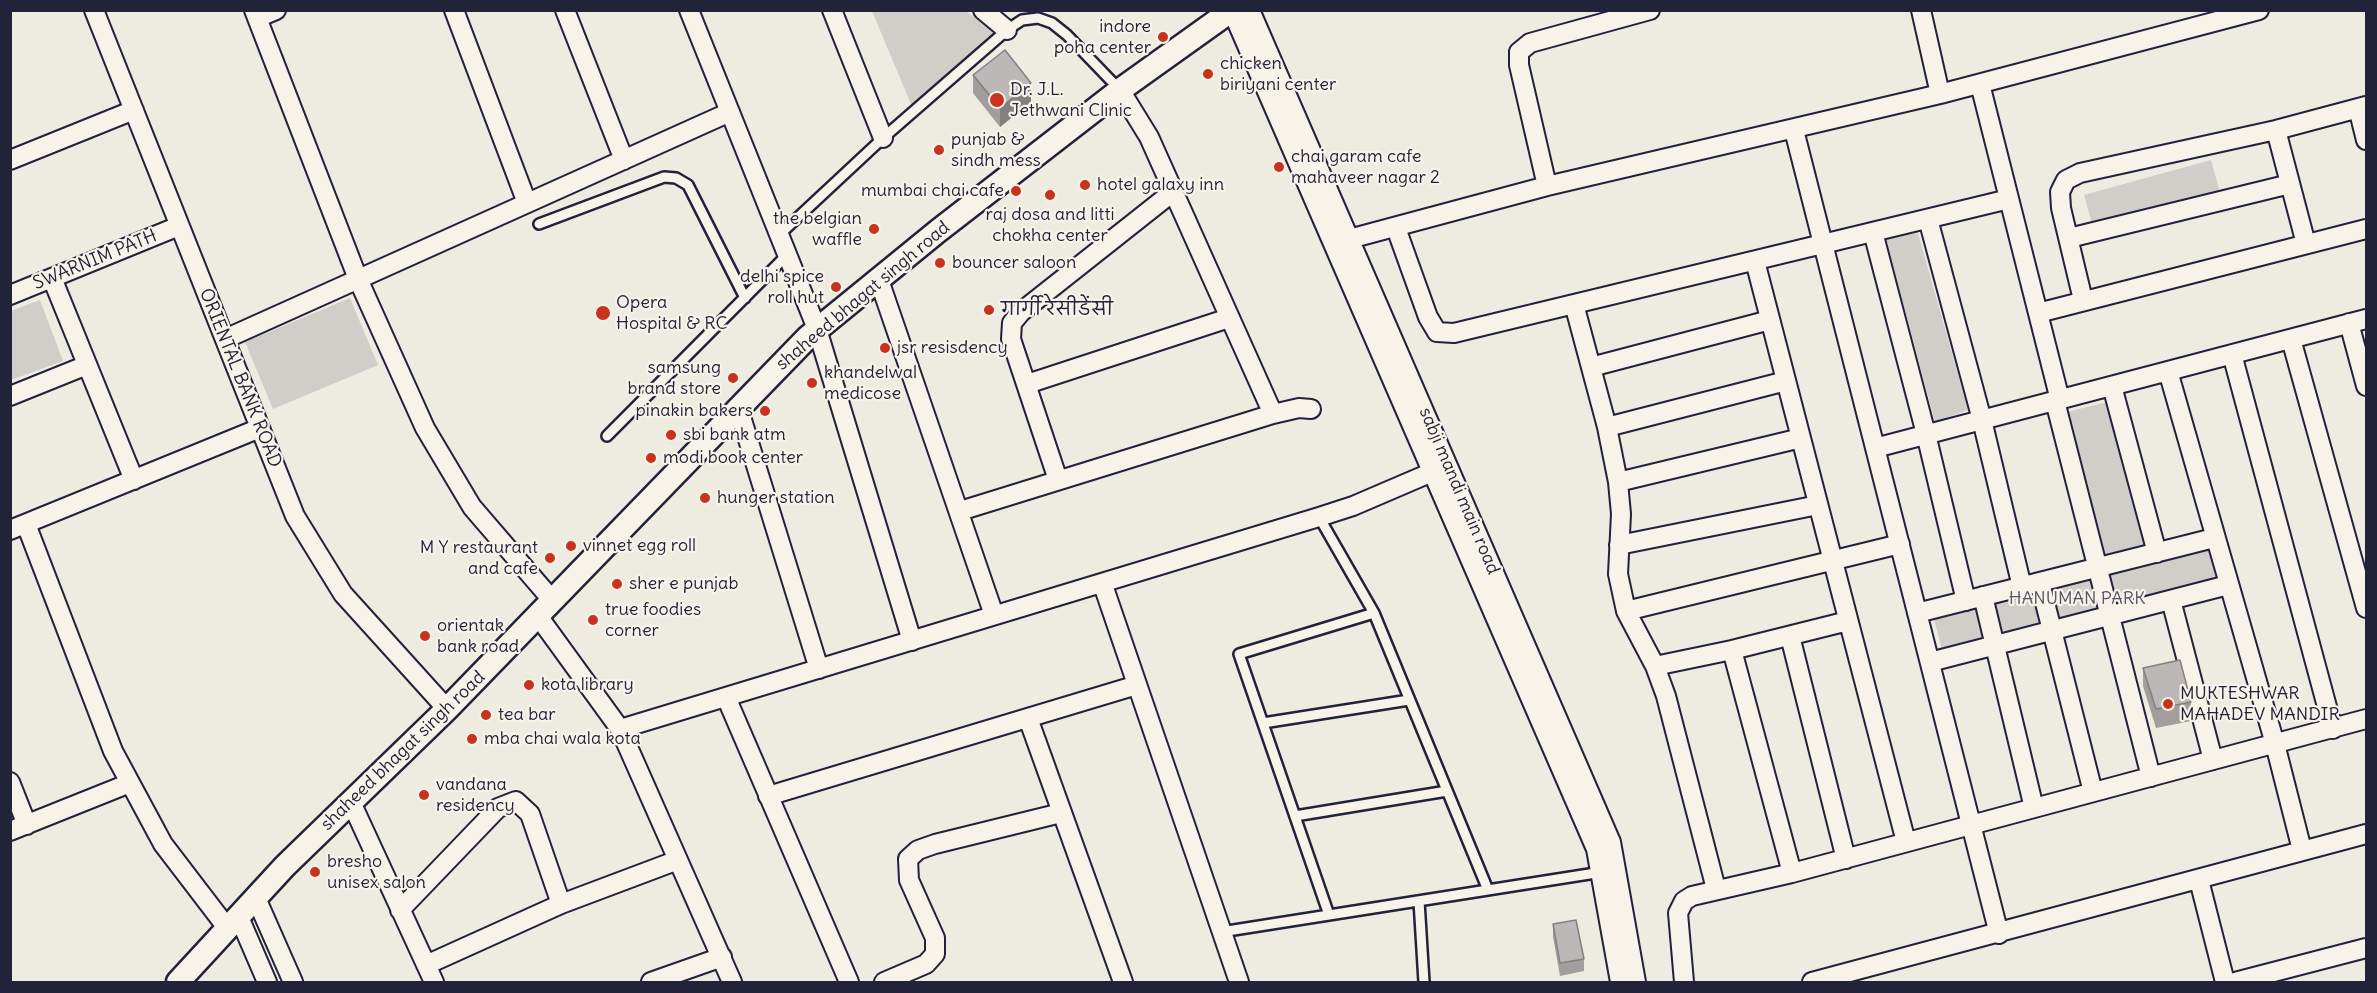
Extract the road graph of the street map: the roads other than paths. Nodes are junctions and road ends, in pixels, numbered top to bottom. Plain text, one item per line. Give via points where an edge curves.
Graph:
1 (94, 10) edge
2 (276, 10) edge
3 (454, 10) edge
4 (565, 10) edge
5 (689, 10) edge
6 (832, 10) edge
7 (983, 10) edge
8 (1250, 10) edge
9 (1650, 10) edge
10 (1921, 10) edge
11 (2259, 10) edge
12 (1232, 11) edge
13 (256, 14) edge
14 (1007, 30) junction
15 (1980, 84) junction
16 (1120, 90) junction
17 (1940, 94) junction
18 (2362, 107) edge
19 (134, 110) junction
20 (730, 112) junction
21 (1794, 130) junction
22 (2276, 130) junction
23 (883, 138) junction
24 (2367, 140) edge
25 (10, 160) edge
26 (624, 160) junction
27 (2290, 184) junction
28 (1547, 186) junction
29 (1174, 191) junction
30 (2009, 199) junction
31 (527, 203) junction
32 (1928, 219) junction
33 (539, 224) dead end
34 (179, 226) junction
35 (1396, 228) junction
36 (2367, 229) edge
37 (1872, 232) junction
38 (779, 235) junction
39 (2069, 238) junction
40 (1342, 241) junction
41 (1823, 244) junction
42 (2306, 244) junction
43 (787, 255) junction
44 (1755, 261) junction
45 (52, 278) junction
46 (358, 279) junction
47 (879, 280) junction
48 (10, 295) edge
49 (745, 298) junction
50 (2083, 300) junction
51 (1574, 304) junction
52 (2038, 313) junction
53 (1229, 318) junction
54 (1770, 320) junction
55 (2358, 321) edge
56 (817, 329) junction
57 (225, 339) junction
58 (2291, 339) junction
59 (2232, 354) junction
60 (87, 365) junction
61 (1591, 367) junction
62 (2168, 371) junction
63 (1786, 381) junction
64 (1027, 384) junction
65 (2112, 386) junction
66 (2367, 386) edge
67 (10, 396) edge
68 (2057, 400) junction
69 (738, 407) junction
70 (1311, 409) dead end
71 (1273, 414) junction
72 (1982, 420) junction
73 (1607, 427) junction
74 (260, 428) junction
75 (1926, 434) junction
76 (607, 436) dead end
77 (1801, 438) junction
78 (1875, 448) junction
79 (1441, 468) junction
80 (134, 480) junction
81 (1058, 480) junction
82 (1618, 482) junction
83 (1818, 505) junction
84 (960, 511) junction
85 (1319, 517) junction
86 (18, 527) edge
87 (2214, 538) junction
88 (1900, 544) junction
89 (1620, 545) junction
90 (2157, 553) junction
91 (1833, 561) junction
92 (2097, 568) junction
93 (1102, 585) junction
94 (2031, 585) junction
95 (2228, 585) junction
96 (1975, 598) junction
97 (2171, 600) junction
98 (2367, 608) edge
99 (545, 609) junction
100 (1626, 611) junction
101 (1374, 613) junction
102 (1917, 614) junction
103 (994, 615) junction
104 (2109, 616) junction
105 (1848, 621) junction
106 (2051, 631) junction
107 (1790, 636) junction
108 (912, 641) junction
109 (1993, 646) junction
110 (1732, 650) junction
111 (1930, 662) junction
112 (1654, 666) junction
113 (819, 669) junction
114 (1137, 685) junction
115 (726, 697) junction
116 (1409, 700) junction
117 (447, 709) junction
118 (1028, 718) junction
119 (2367, 720) edge
120 (1263, 723) junction
121 (620, 729) junction
122 (2333, 729) junction
123 (2275, 744) junction
124 (2213, 760) junction
125 (2151, 777) junction
126 (10, 782) edge
127 (130, 783) junction
128 (1447, 791) junction
129 (2093, 792) junction
130 (768, 796) junction
131 (351, 802) junction
132 (2034, 808) junction
133 (1061, 813) junction
134 (1295, 816) junction
135 (1971, 825) junction
136 (19, 828) edge
137 (2367, 834) edge
138 (1906, 842) junction
139 (2302, 850) junction
140 (1846, 858) junction
141 (678, 860) junction
142 (1608, 871) junction
143 (1792, 873) junction
144 (2199, 880) junction
145 (1716, 889) junction
146 (1488, 890) junction
147 (256, 898) junction
148 (1419, 901) junction
149 (561, 904) junction
150 (400, 910) junction
151 (1329, 915) junction
152 (233, 923) junction
153 (1221, 932) junction
154 (1999, 934) junction
155 (2367, 948) edge
156 (722, 957) junction
157 (426, 964) junction
158 (178, 982) edge
159 (267, 982) edge
160 (293, 982) edge
161 (434, 982) edge
162 (651, 982) edge
163 (732, 982) edge
164 (849, 982) edge
165 (884, 982) edge
166 (1123, 982) edge
167 (1239, 982) edge
168 (1424, 982) edge
169 (1620, 982) edge
170 (1636, 982) edge
171 (1684, 982) edge
172 (1812, 982) edge
173 (2225, 982) edge
174 (2235, 982) edge

1 - 19 street, ORIENTAL BANK ROAD
2 - 13 street
3 - 31 street
4 - 26 street
5 - 20 street
6 - 23 street
7 - 14 street
8 - 40 street, sabji mandi main road
9 - 28 street via 1530,43 1519,52
10 - 17 street
11 - 15 street
12 - 16 street, shaheed bhagat singh road
12 - 40 street
13 - 46 street
14 - 16 lane via 1022,20 1038,18 1052,23
14 - 23 lane
15 - 17 street
15 - 30 street
16 - 29 street via 1149,137
16 - 47 street, shaheed bhagat singh road
17 - 21 street
18 - 22 street
18 - 24 street
19 - 25 street
19 - 34 street, ORIENTAL BANK ROAD
20 - 26 street
20 - 38 street
21 - 28 street
21 - 41 street
22 - 27 street
22 - 39 street via 2080,173 2066,180 2060,192
23 - 38 lane
26 - 31 street
27 - 39 street
27 - 42 street
28 - 35 street
29 - 53 street
29 - 64 street via 1012,323 1011,339
30 - 32 street
30 - 52 street
31 - 46 street
32 - 37 street
32 - 72 street
33 - 49 lane via 664,177 676,178 688,185
34 - 45 street, SWARNIM PATH
34 - 57 street, ORIENTAL BANK ROAD
35 - 40 street
35 - 51 street via 1437,332 1454,333
36 - 42 street
37 - 41 street
37 - 75 street
38 - 43 street
39 - 50 street
40 - 79 street, sabji mandi main road
41 - 44 street
41 - 78 street
42 - 50 street
43 - 49 lane
43 - 56 street
44 - 51 street
44 - 54 street
45 - 48 street, SWARNIM PATH
45 - 60 street
46 - 57 street
46 - 99 street via 425,428 472,507
47 - 56 street, shaheed bhagat singh road
47 - 84 street
49 - 76 lane
50 - 52 street
51 - 61 street
52 - 68 street
53 - 64 street
53 - 71 street
54 - 61 street
54 - 63 street
55 - 58 street
55 - 66 street
56 - 69 street, shaheed bhagat singh road
56 - 108 street
57 - 74 street, ORIENTAL BANK ROAD
58 - 59 street
58 - 98 street
59 - 62 street
59 - 122 street
60 - 67 street
60 - 80 street
61 - 73 street
62 - 65 street
62 - 87 street
63 - 73 street
63 - 77 street
64 - 81 street
65 - 68 street
65 - 90 street
68 - 72 street
68 - 92 street
69 - 99 street, shaheed bhagat singh road
69 - 113 street
70 - 71 street
71 - 81 street
72 - 75 street
72 - 94 street
73 - 82 street
74 - 80 street
74 - 117 street, ORIENTAL BANK ROAD via 295,516 343,594
75 - 78 street
75 - 96 street
77 - 82 street
77 - 83 street
78 - 88 street
79 - 85 street
79 - 142 street, sabji mandi main road via 1606,832
80 - 86 street
81 - 84 street
82 - 89 street
83 - 89 street
83 - 91 street
84 - 103 street
85 - 93 street
85 - 101 lane
86 - 127 street
87 - 90 street
87 - 95 street
88 - 91 street
88 - 102 street
89 - 100 street via 1618,574
90 - 92 street
91 - 100 street
91 - 105 street
92 - 94 street
92 - 104 street
93 - 103 street
93 - 114 street
94 - 96 street
94 - 106 street
95 - 97 street
95 - 123 street
96 - 102 street
96 - 109 street
97 - 104 street
97 - 124 street
99 - 117 street, shaheed bhagat singh road
99 - 121 street
100 - 112 street
101 - 116 lane
101 - 120 lane via 1239,654
102 - 111 street
103 - 108 street
104 - 106 street
104 - 125 street
105 - 107 street
105 - 138 street
106 - 109 street
106 - 129 street
107 - 110 street
107 - 140 street
108 - 113 street
109 - 111 street
109 - 132 street
110 - 112 street
110 - 143 street
111 - 135 street
112 - 145 street via 1666,696
113 - 115 street
114 - 118 street
114 - 153 street
115 - 121 street
115 - 130 street
116 - 120 lane
116 - 128 lane
117 - 131 street, shaheed bhagat singh road
118 - 130 street
118 - 133 street
119 - 122 street
120 - 134 lane
121 - 141 street
122 - 123 street
123 - 124 street
123 - 139 street
124 - 125 street
125 - 129 street
126 - 136 street
127 - 136 street
127 - 152 street via 163,844
128 - 134 lane
128 - 146 lane
129 - 132 street
130 - 164 street
131 - 147 street, shaheed bhagat singh road
131 - 150 street
132 - 135 street
133 - 165 street via 935,844 918,850 908,859 909,880 935,938 935,954 926,964
133 - 166 street
134 - 151 lane
135 - 138 street
135 - 154 street
137 - 139 street
138 - 140 street
139 - 144 street
140 - 143 street
141 - 149 street
141 - 156 street
142 - 146 lane
142 - 169 street
142 - 170 street, sabji mandi main road
143 - 145 street
144 - 154 street
144 - 173 street
145 - 171 street via 1684,901 1678,913
146 - 148 lane
147 - 152 street, shaheed bhagat singh road
147 - 160 street
148 - 151 lane
148 - 168 lane
149 - 150 street via 530,814 516,801 509,801
149 - 157 street
150 - 157 street
151 - 153 lane
152 - 158 street, shaheed bhagat singh road
152 - 159 street
153 - 167 street
154 - 172 street
155 - 174 street
156 - 162 street
156 - 163 street
157 - 161 street

